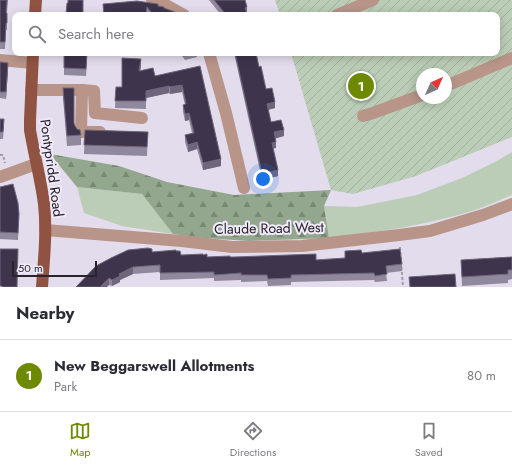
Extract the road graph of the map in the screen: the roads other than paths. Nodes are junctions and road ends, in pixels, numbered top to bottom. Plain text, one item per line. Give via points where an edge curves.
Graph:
1 (36, 0) edge
2 (152, 0) edge
3 (373, 0) edge
4 (168, 2) edge
5 (35, 12) edge
6 (180, 12) edge
7 (344, 12) edge
8 (210, 56) edge
9 (32, 58) edge
10 (512, 58) edge
11 (0, 60) edge
12 (452, 83) edge
13 (31, 90) junction
14 (82, 90) junction
15 (416, 97) edge
16 (363, 116) dead end
17 (142, 118) dead end
18 (111, 132) edge
19 (36, 164) junction
20 (0, 177) edge
21 (244, 188) dead end
22 (512, 204) edge
23 (45, 230) junction
24 (42, 287) edge

1 - 5 main road
2 - 4 street
3 - 7 street
4 - 6 street
8 - 21 street
9 - 11 street
9 - 13 main road, Pontypridd Road
10 - 12 street
13 - 14 street
13 - 19 main road, Pontypridd Road via 30,130
14 - 17 street via 94,91 95,113
14 - 18 street via 82,132
15 - 16 street
19 - 20 street
19 - 23 main road, Pontypridd Road via 44,203
22 - 23 street, Claude Road West via 430,231 302,246 232,247
23 - 24 main road, Pontypridd Road

